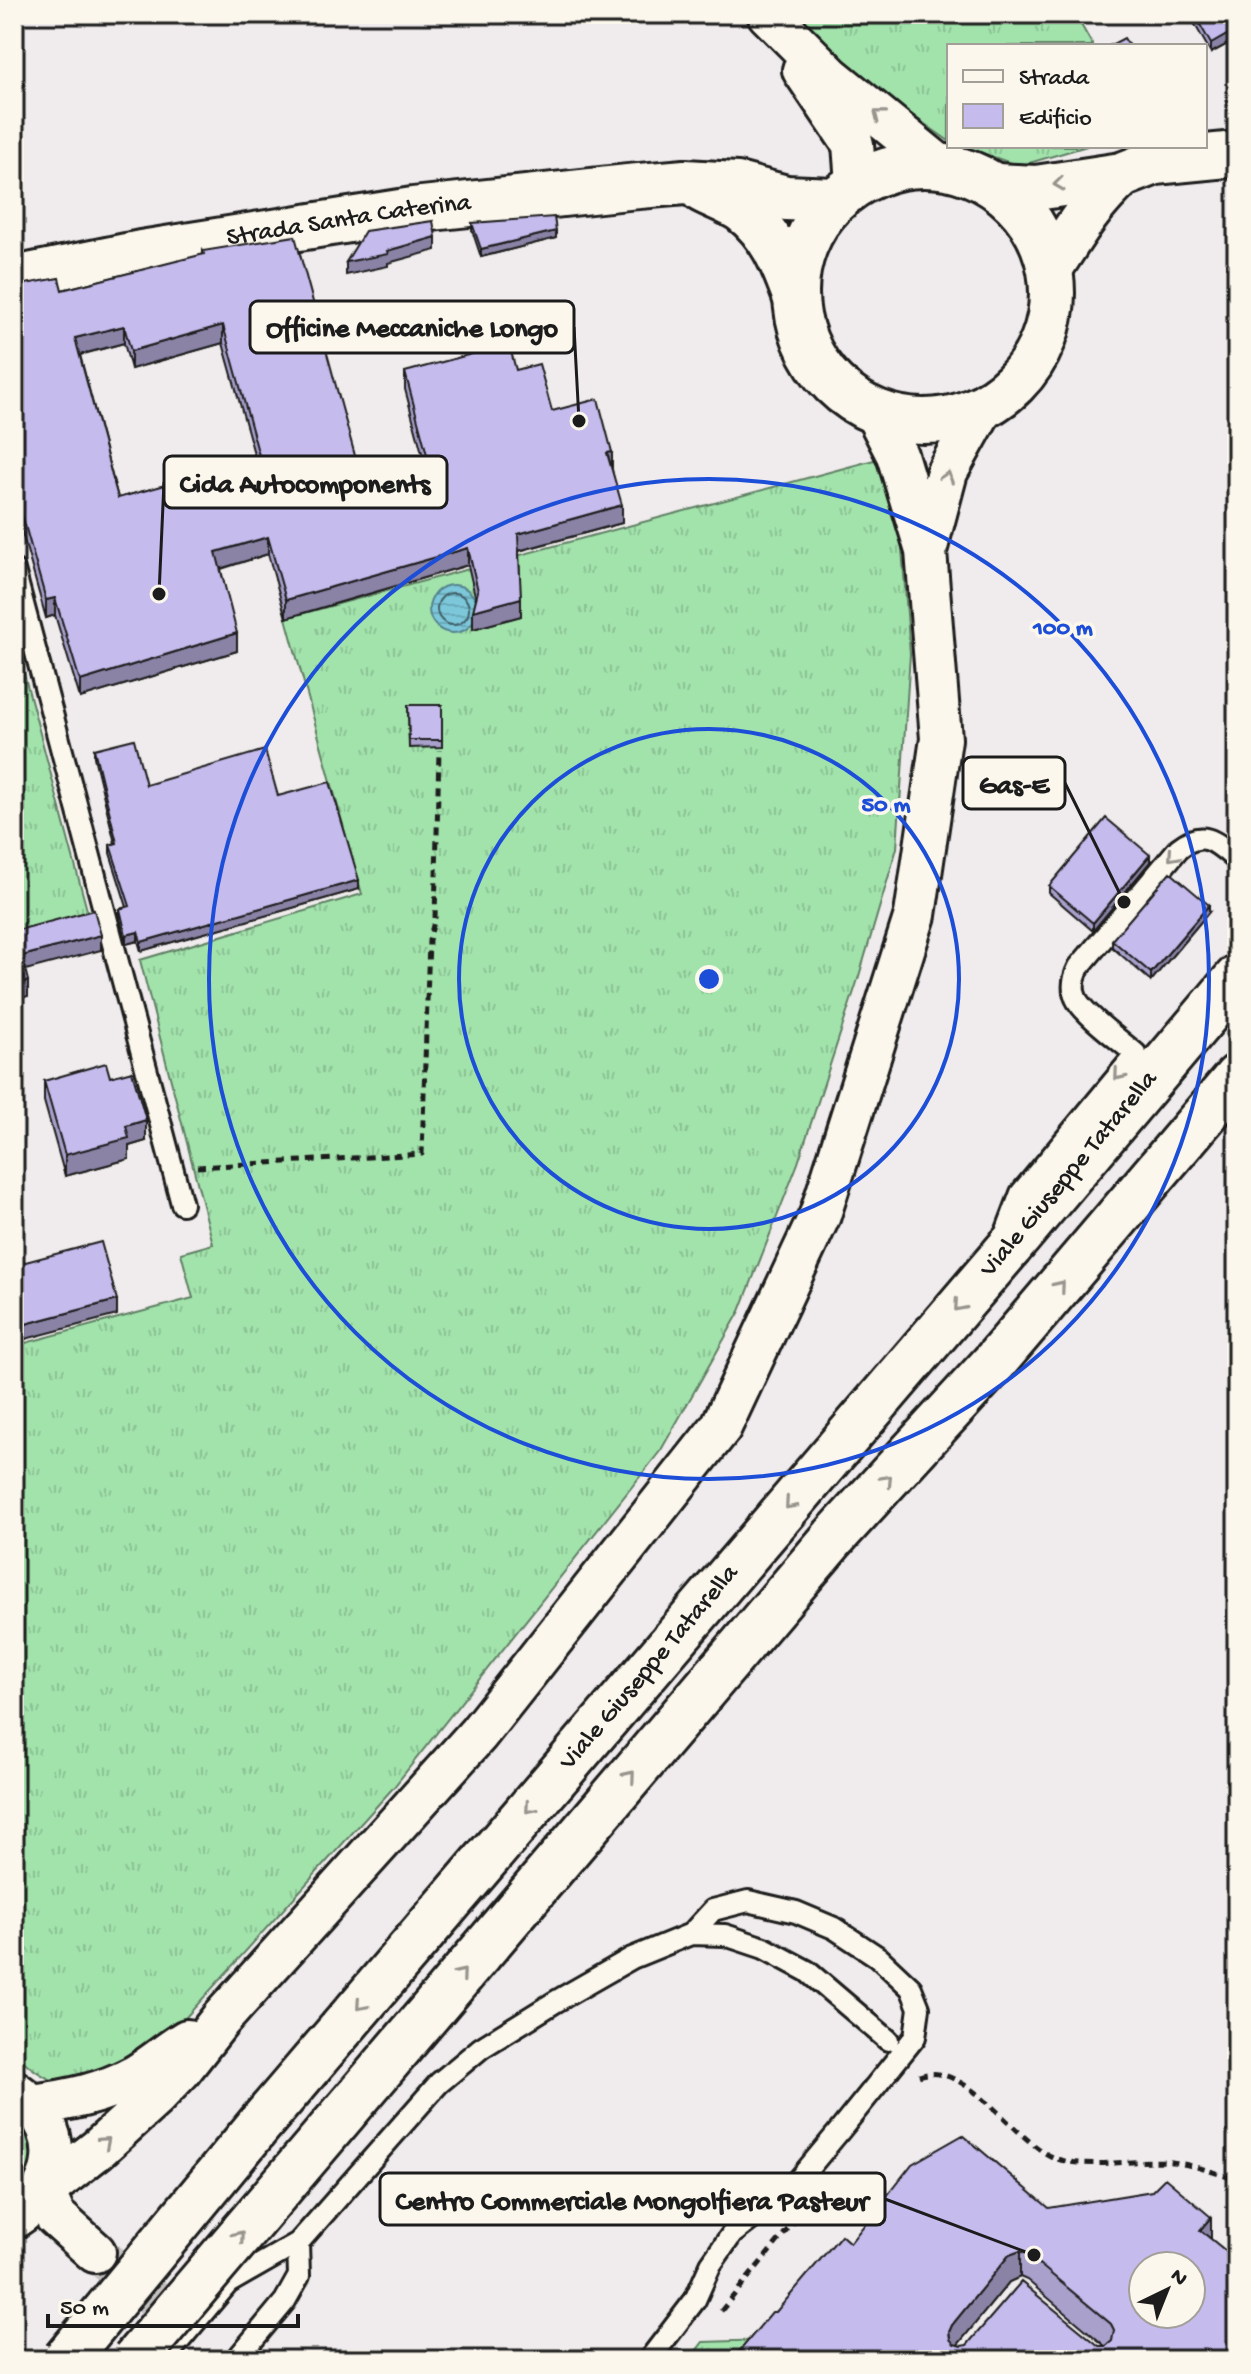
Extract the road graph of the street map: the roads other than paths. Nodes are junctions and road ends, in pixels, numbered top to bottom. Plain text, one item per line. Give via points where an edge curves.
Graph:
1 (767, 14) edge
2 (1237, 154) edge
3 (939, 165) junction
4 (1122, 175) junction
5 (685, 182) junction
6 (995, 186) junction
7 (845, 192) junction
8 (1051, 267) junction
9 (14, 279) edge
10 (795, 296) junction
11 (982, 409) junction
12 (875, 412) junction
13 (926, 551) junction
14 (14, 570) edge
15 (1237, 860) edge
16 (1237, 978) edge
17 (1237, 1077) edge
18 (182, 1204) dead end
19 (1003, 1256) junction
20 (691, 1934) junction
21 (221, 2019) junction
22 (888, 2040) dead end
23 (23, 2098) edge
24 (44, 2191) junction
25 (14, 2218) edge
26 (298, 2243) junction
27 (95, 2252) tunnel mouth
28 (65, 2360) edge
29 (134, 2360) edge
30 (163, 2360) edge
31 (236, 2360) edge
32 (649, 2360) edge

3 -> 1 street via 830,76
1 - 7 street via 853,144
2 - 4 main road via 1155,162
3 - 6 main road
3 - 7 main road via 894,168
4 -> 6 main road via 1036,188
4 - 8 main road via 1085,214
5 - 7 main road, Strada Santa Caterina via 737,185 786,198
5 - 9 main road, Strada Santa Caterina via 413,210
5 - 10 main road via 741,210 765,233
6 - 8 main road via 1021,208 1040,236
7 - 10 main road via 814,227 800,260
8 - 11 main road via 1053,301 1047,334 1032,365 1010,390
10 - 12 main road via 802,332 818,366 843,393
11 - 12 main road via 928,422
13 -> 11 street via 947,472
12 - 13 street via 897,455
13 - 21 street via 941,739 915,915 820,1215 721,1427 478,1734
14 - 18 lane
15 -> 19 lane via 1215,842 1188,841 1079,967 1073,980 1076,999 1136,1054 1021,1193
16 - 19 main road, Viale Giuseppe Tatarella
29 -> 17 main road, Viale Giuseppe Tatarella, bridge via 834,1537 992,1365
19 -> 28 main road, Viale Giuseppe Tatarella, bridge via 259,2125
20 - 22 lane via 725,1935 807,1971
20 - 26 lane via 632,1958 481,2048 439,2083
20 - 32 lane via 713,1910 748,1901 796,1912 834,1928 878,1957 911,1988 919,2008 915,2037 791,2189 732,2234 695,2300
21 - 23 street via 106,2090 75,2100
24 -> 21 street via 154,2098
23 - 24 street via 47,2125 52,2149
24 - 25 street
24 - 27 street via 55,2216
26 - 30 lane via 228,2283
26 - 31 lane via 299,2276

